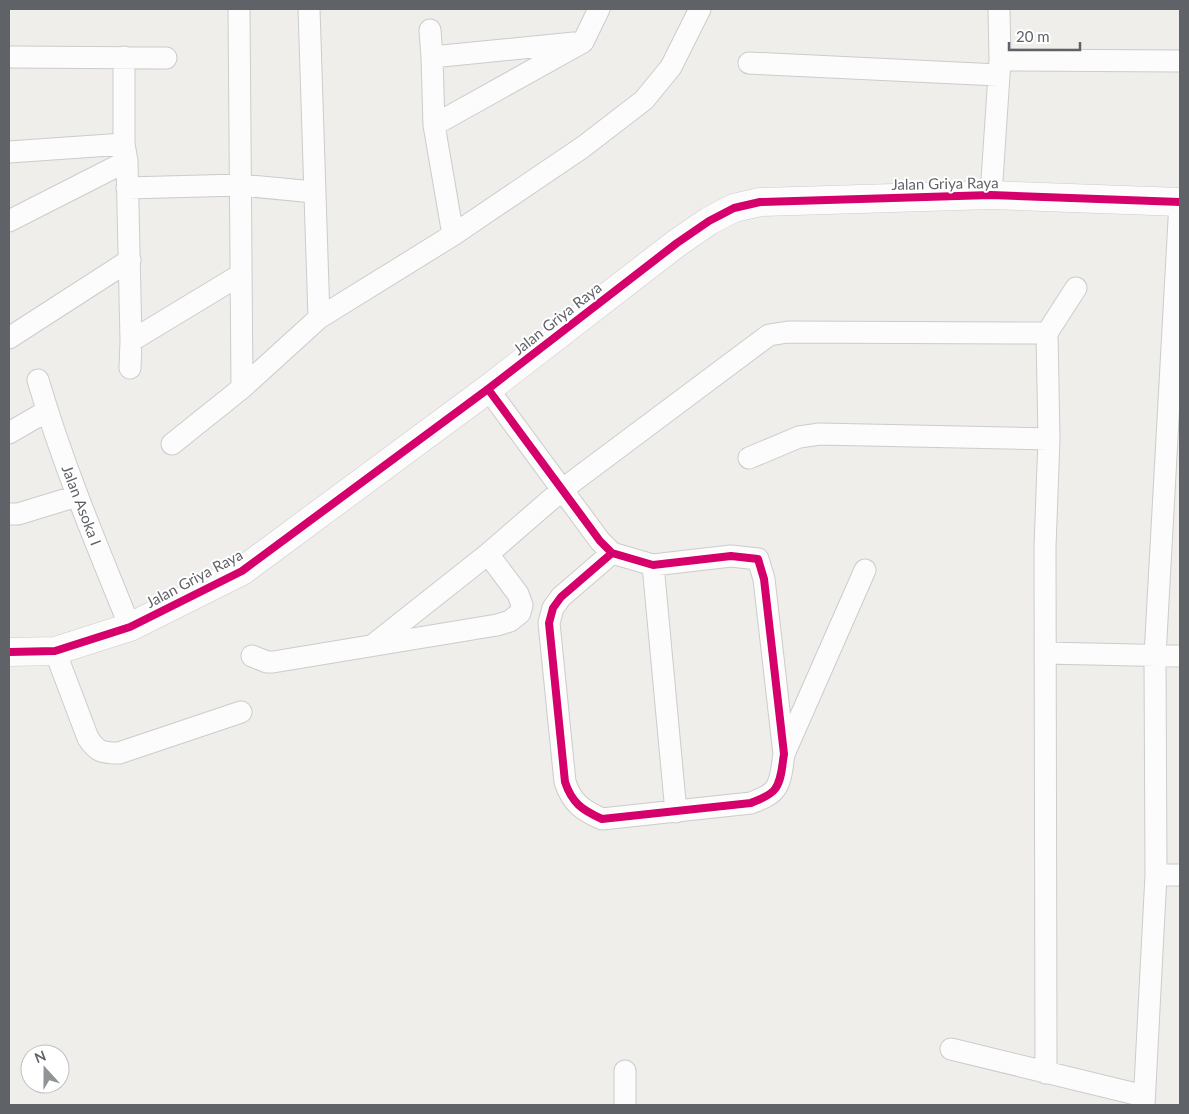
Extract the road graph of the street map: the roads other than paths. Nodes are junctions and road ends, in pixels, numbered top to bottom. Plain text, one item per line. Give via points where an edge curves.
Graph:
1 (239, 9) edge
2 (309, 9) edge
3 (598, 9) edge
4 (700, 9) edge
5 (999, 9) edge
6 (430, 30) dead end
7 (583, 42) junction
8 (9, 57) edge
9 (124, 57) junction
10 (432, 57) junction
11 (166, 58) dead end
12 (1180, 61) edge
13 (749, 64) dead end
14 (999, 68) junction
15 (434, 125) junction
16 (9, 152) edge
17 (126, 152) junction
18 (240, 185) junction
19 (127, 188) junction
20 (314, 192) junction
21 (991, 195) junction
22 (1180, 202) edge
23 (9, 221) edge
24 (453, 235) junction
25 (130, 260) junction
26 (240, 276) junction
27 (1076, 288) dead end
28 (319, 318) junction
29 (1047, 333) junction
30 (9, 338) edge
31 (131, 342) junction
32 (130, 368) dead end
33 (38, 380) dead end
34 (242, 388) junction
35 (488, 389) junction
36 (47, 411) junction
37 (9, 433) edge
38 (1049, 439) junction
39 (172, 444) dead end
40 (749, 458) dead end
41 (563, 490) junction
42 (77, 496) junction
43 (9, 514) edge
44 (612, 553) junction
45 (488, 554) junction
46 (653, 565) junction
47 (866, 570) dead end
48 (130, 627) junction
49 (373, 646) junction
50 (55, 651) junction
51 (9, 652) edge
52 (1045, 653) junction
53 (252, 656) dead end
54 (1155, 656) junction
55 (1180, 656) edge
56 (241, 712) dead end
57 (784, 754) junction
58 (676, 812) junction
59 (1156, 875) junction
60 (1180, 875) edge
61 (951, 1050) dead end
62 (625, 1072) dead end
63 (1046, 1073) junction
64 (1144, 1101) edge
65 (625, 1105) edge

1 - 18 street
2 - 20 street
3 - 7 street
4 - 24 street via 671,66 644,100 583,147
5 - 14 street
6 - 10 street
7 - 10 street
7 - 15 street
8 - 9 street
9 - 11 street
9 - 17 street
10 - 15 street
12 - 14 street
13 - 14 street
14 - 21 street
15 - 24 street
16 - 17 street
17 - 19 street
17 - 23 street
18 - 19 street
18 - 20 street
18 - 26 street
19 - 25 street
20 - 28 street
21 - 22 street, Jalan Griya Raya
21 - 35 street, Jalan Griya Raya via 760,202 734,208 708,221 677,243
22 - 54 street
24 - 28 street
25 - 30 street
25 - 31 street
26 - 31 street
26 - 34 street
27 - 29 street
28 - 34 street
29 - 38 street
29 - 41 street via 774,333
31 - 32 street
33 - 36 street, Jalan Asoka I
34 - 39 street
35 - 41 street
35 - 48 street, Jalan Griya Raya via 242,571
36 - 37 street
36 - 42 street, Jalan Asoka I
38 - 40 street via 820,434 799,437
38 - 52 street
41 - 44 street
41 - 45 street
42 - 43 street
42 - 48 street, Jalan Asoka I
44 - 46 street
44 - 58 street via 561,597 553,608 549,623 565,782 578,805 602,818
45 - 49 street
45 - 49 street via 520,600 520,612 516,618 497,625
46 - 57 street via 731,556 758,559 764,578
46 - 58 street
47 - 57 street
48 - 50 street, Jalan Griya Raya
49 - 53 street via 273,662
50 - 51 street, Jalan Griya Raya
50 - 56 street via 88,738 94,748 106,753 119,753
52 - 54 street
52 - 63 street
54 - 55 street
54 - 59 street
57 - 58 street via 775,790 766,796 751,803
59 - 60 street
59 - 64 street
61 - 63 street
62 - 65 street
63 - 64 street

